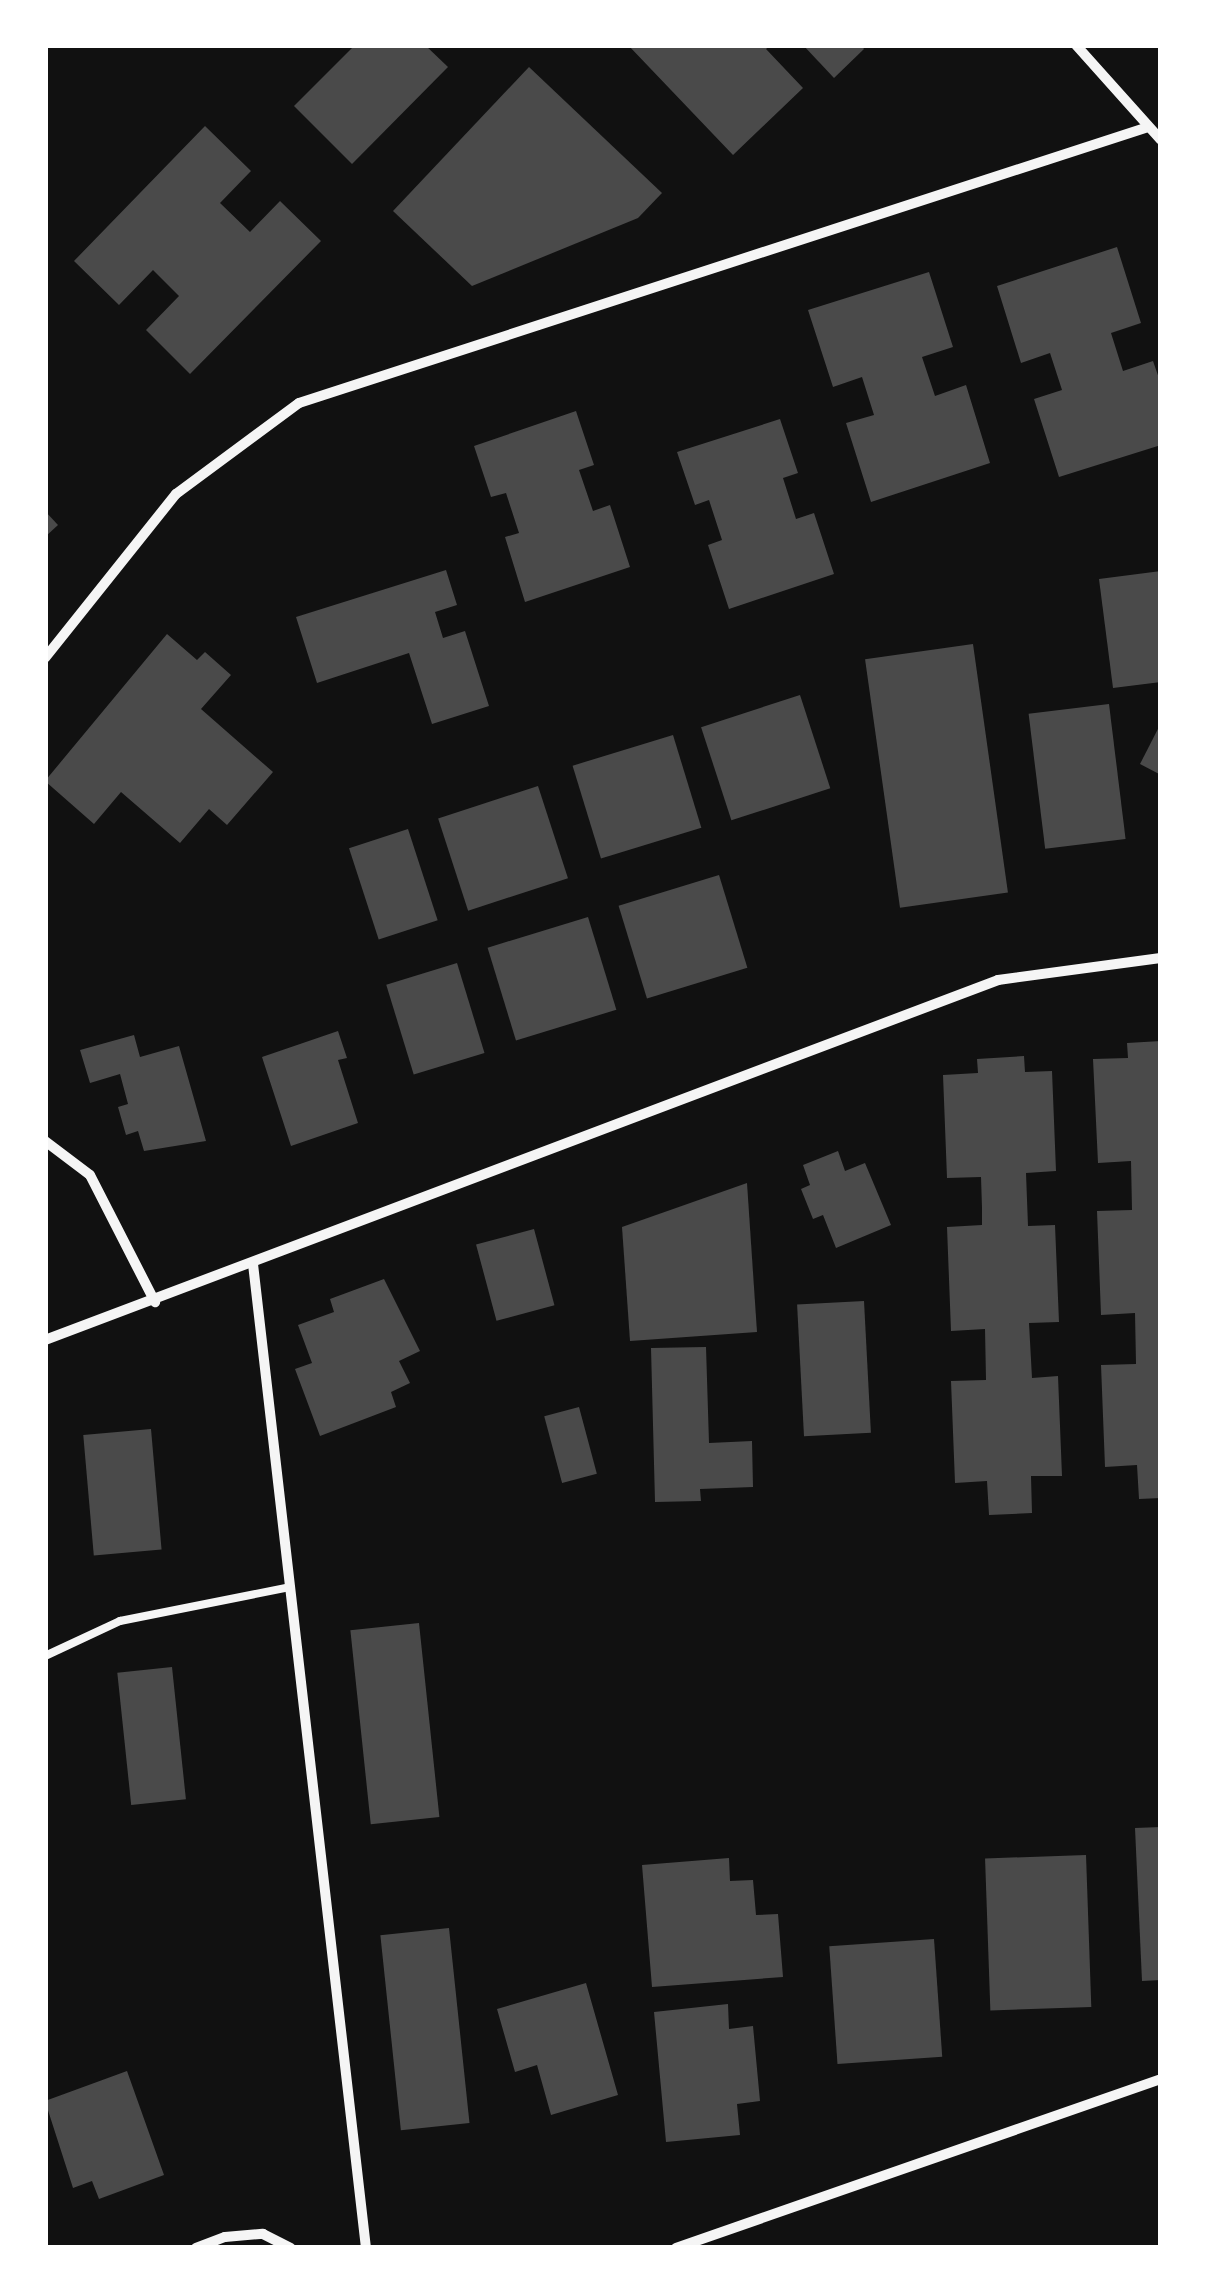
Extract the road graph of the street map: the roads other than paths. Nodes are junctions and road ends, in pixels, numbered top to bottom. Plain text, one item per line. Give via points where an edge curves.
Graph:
1 (1076, 45) edge
2 (1148, 127) junction
3 (1161, 140) edge
4 (45, 658) edge
5 (1161, 958) edge
6 (45, 1140) edge
7 (253, 1264) junction
8 (155, 1302) junction
9 (45, 1340) edge
10 (290, 1587) junction
11 (45, 1656) edge
12 (1161, 2079) edge
13 (196, 2248) edge
14 (291, 2248) edge
15 (366, 2248) edge
16 (676, 2248) edge

1 - 2 street
2 - 3 street
2 - 4 street via 298,403 176,494
5 - 7 street via 998,980
6 - 8 street via 90,1175
7 - 8 street
7 - 10 street
8 - 9 street
10 - 11 lane via 120,1621
10 - 15 street
12 - 16 street
13 - 14 street via 263,2234

